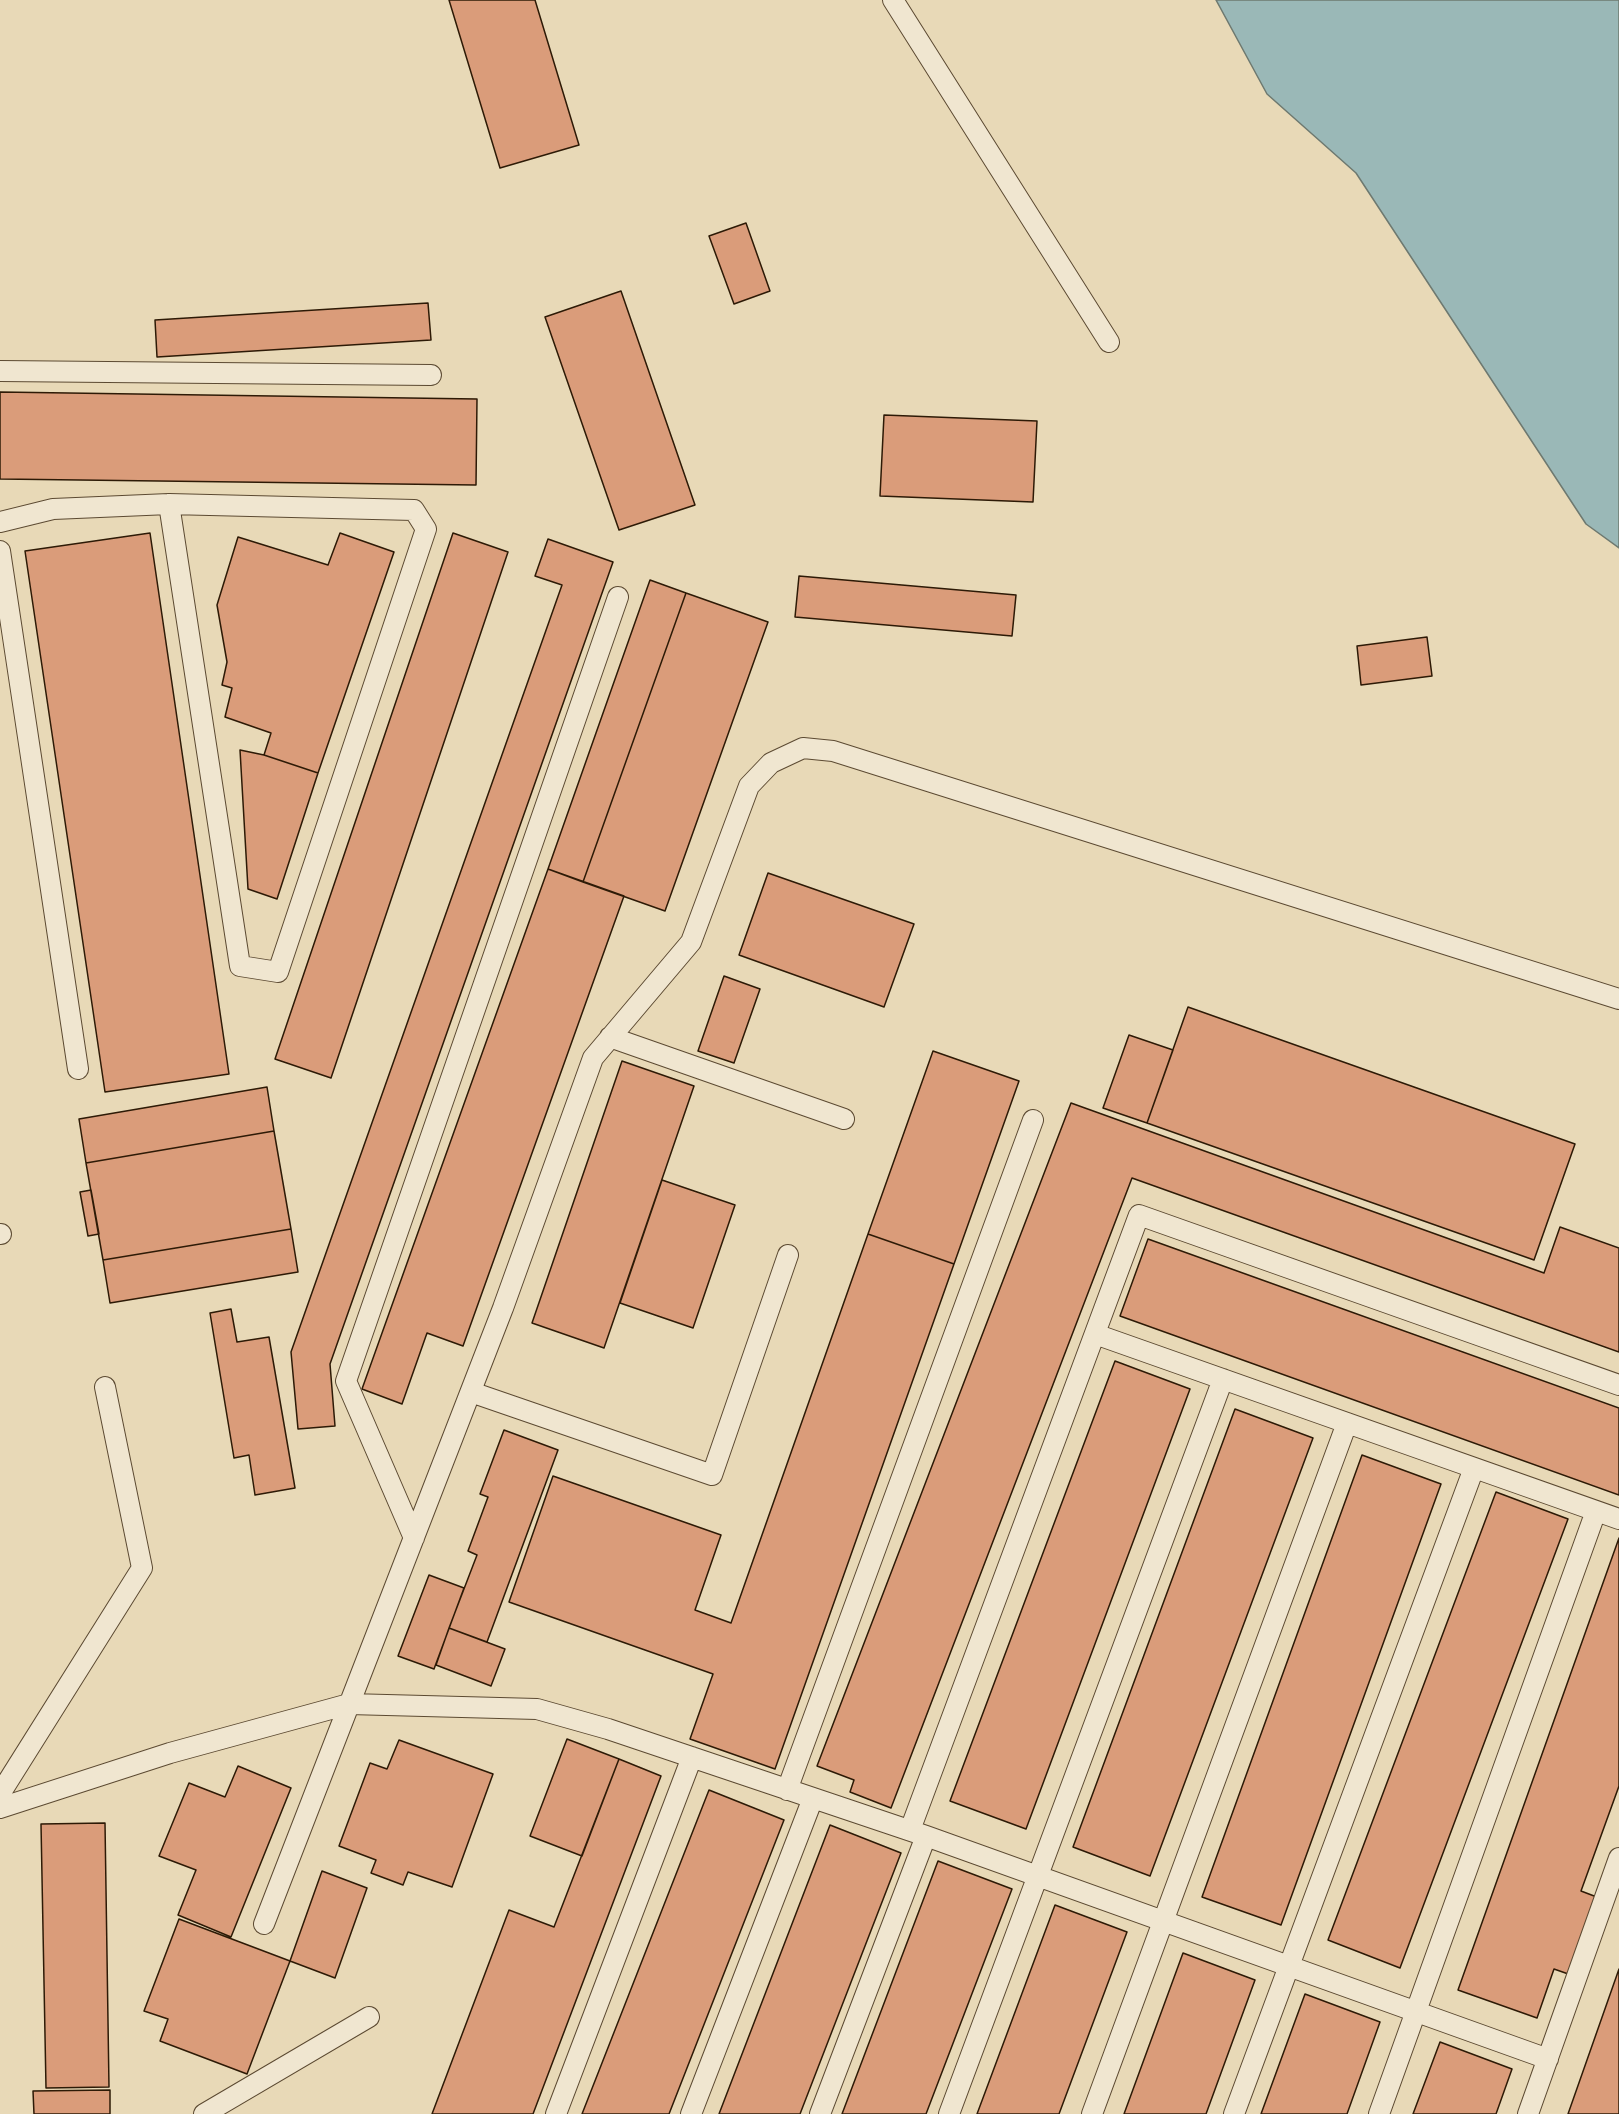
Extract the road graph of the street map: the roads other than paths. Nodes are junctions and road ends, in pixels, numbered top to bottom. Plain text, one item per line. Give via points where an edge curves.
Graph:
1 (893, 0) edge
2 (1109, 342) dead end
3 (0, 370) edge
4 (431, 375) dead end
5 (169, 504) junction
6 (0, 522) edge
7 (0, 551) edge
8 (618, 597) dead end
9 (1619, 999) edge
10 (610, 1038) junction
11 (78, 1069) dead end
12 (844, 1119) dead end
13 (1033, 1120) dead end
14 (788, 1255) dead end
15 (1095, 1334) junction
16 (1223, 1379) junction
17 (1619, 1385) edge
18 (105, 1387) dead end
19 (471, 1392) junction
20 (1347, 1423) junction
21 (1474, 1468) junction
22 (1596, 1511) junction
23 (1619, 1519) edge
24 (414, 1538) junction
25 (350, 1704) junction
26 (692, 1757) junction
27 (787, 1790) junction
28 (0, 1794) edge
29 (813, 1798) junction
30 (0, 1808) edge
31 (918, 1833) junction
32 (1619, 1858) edge
33 (1038, 1875) junction
34 (1162, 1920) junction
35 (264, 1924) dead end
36 (1288, 1965) junction
37 (1417, 2011) junction
38 (369, 2017) dead end
39 (1548, 2058) junction
40 (204, 2114) edge
41 (556, 2114) edge
42 (691, 2114) edge
43 (820, 2114) edge
44 (949, 2114) edge
45 (1092, 2114) edge
46 (1234, 2114) edge
47 (1378, 2114) edge
48 (1528, 2114) edge

1 - 2 lane
3 - 4 lane
5 - 5 lane via 414,510 426,529 278,972 240,966
5 - 6 lane via 53,509
7 - 11 lane
8 - 24 lane via 346,1381
9 - 10 lane via 833,751 803,748 771,763 749,786 691,942
10 - 12 lane
10 - 19 lane via 593,1058
13 - 27 lane
14 - 19 lane via 712,1475
15 - 16 lane
15 - 17 lane via 1139,1215
15 - 31 lane
16 - 20 lane
16 - 33 lane
18 - 28 lane via 142,1568
19 - 24 lane
20 - 21 lane
20 - 34 lane
21 - 22 lane
21 - 36 lane
22 - 23 lane
22 - 37 lane
24 - 25 lane
25 - 26 lane via 537,1709
25 - 30 lane via 170,1753
25 - 35 lane
26 - 27 lane
26 - 41 lane
27 - 29 lane
29 - 31 lane
29 - 42 lane
31 - 33 lane
31 - 43 lane
32 - 39 lane
33 - 34 lane
33 - 44 lane
34 - 36 lane
34 - 45 lane
36 - 37 lane
36 - 46 lane
37 - 39 lane
37 - 47 lane
38 - 40 lane
39 - 48 lane

